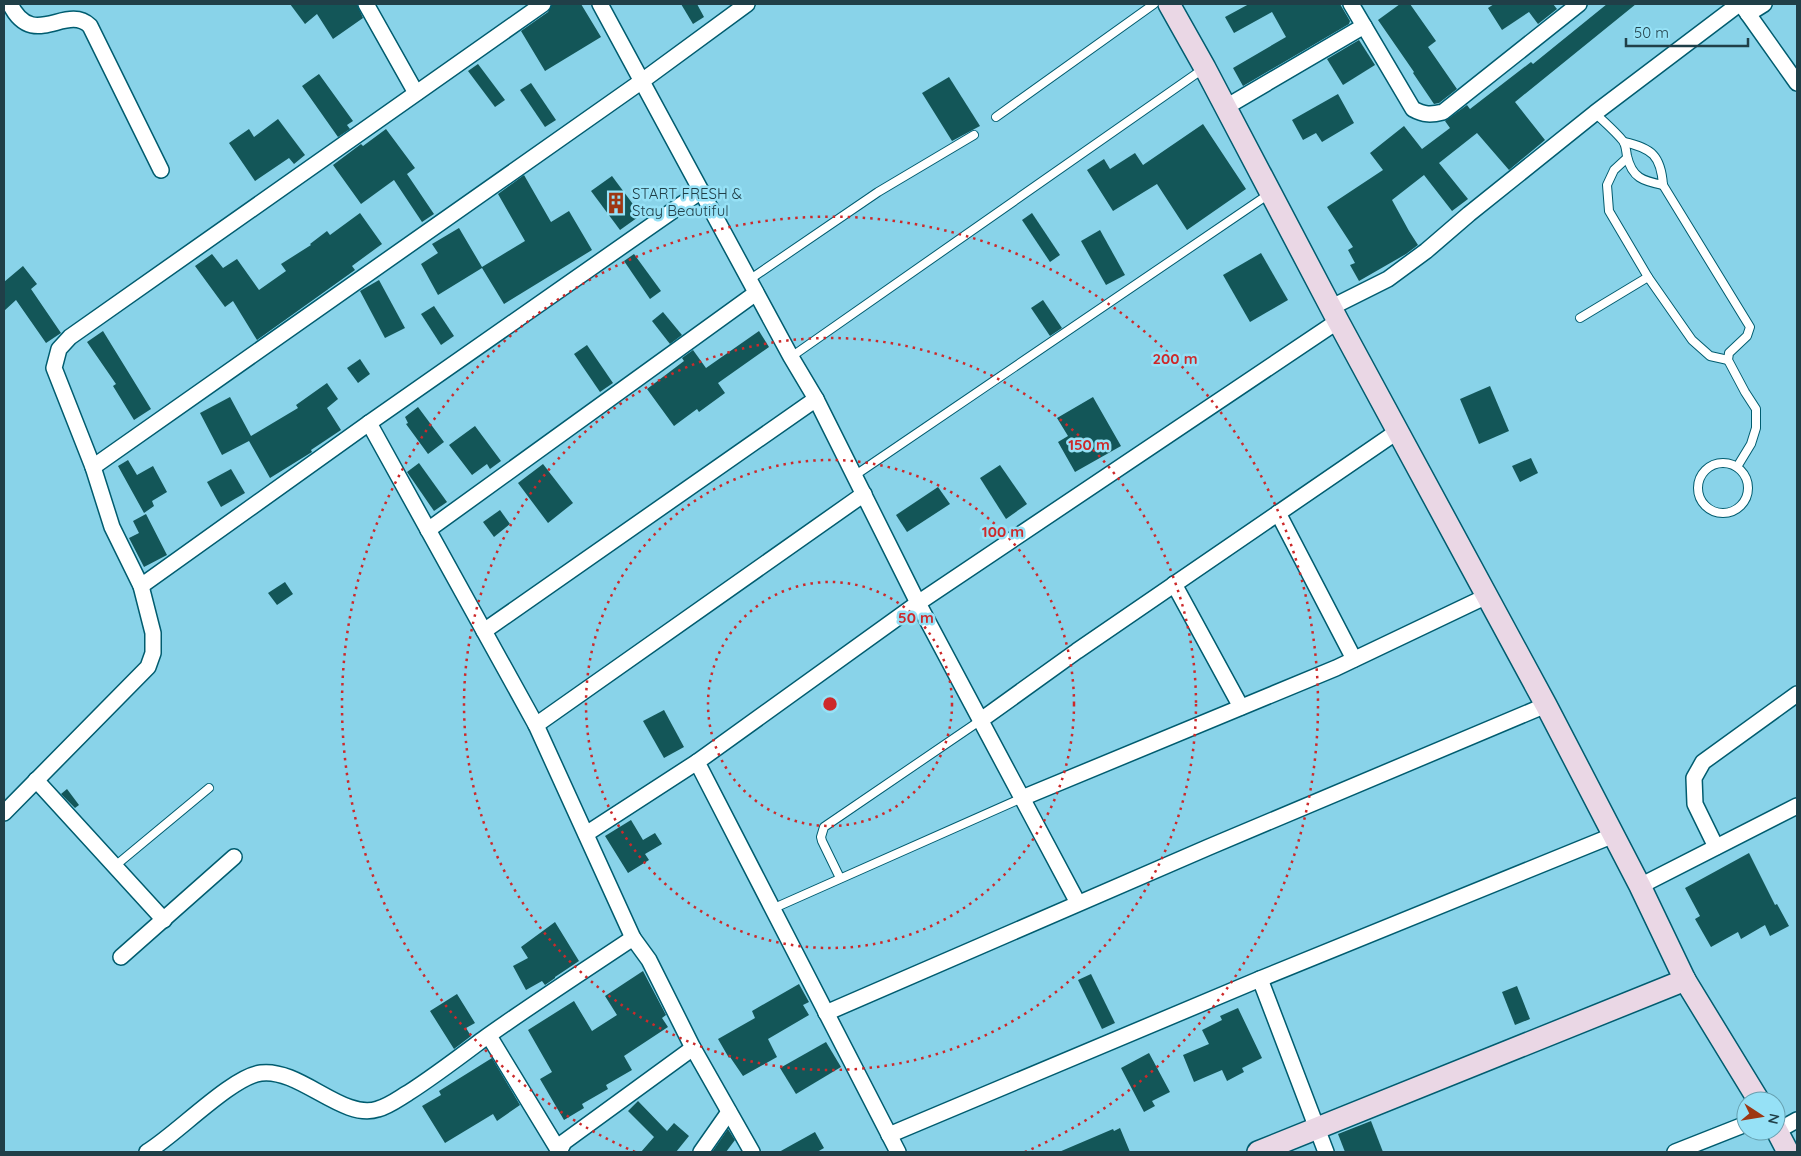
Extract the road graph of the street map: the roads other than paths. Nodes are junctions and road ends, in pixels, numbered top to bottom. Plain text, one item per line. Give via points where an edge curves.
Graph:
1 (10, 4) edge
2 (366, 4) edge
3 (543, 4) edge
4 (600, 4) edge
5 (747, 4) edge
6 (1154, 4) edge
7 (1169, 4) edge
8 (1579, 4) edge
9 (1764, 4) edge
10 (1743, 7) edge
11 (1360, 11) edge
12 (1205, 68) junction
13 (642, 82) junction
14 (1797, 83) edge
15 (416, 93) junction
16 (1226, 107) junction
17 (1595, 113) junction
18 (996, 117) dead end
19 (974, 135) dead end
20 (1624, 142) junction
21 (1627, 158) junction
22 (161, 170) dead end
23 (1663, 185) junction
24 (701, 191) junction
25 (1271, 193) junction
26 (1648, 277) junction
27 (753, 287) junction
28 (1335, 314) junction
29 (1580, 318) dead end
30 (791, 356) junction
31 (1728, 360) junction
32 (816, 399) junction
33 (368, 423) junction
34 (1398, 431) junction
35 (93, 467) junction
36 (1737, 467) junction
37 (854, 476) junction
38 (864, 494) junction
39 (1278, 513) junction
40 (428, 530) junction
41 (1174, 584) junction
42 (141, 586) junction
43 (1487, 596) junction
44 (918, 603) junction
45 (484, 631) junction
46 (1354, 660) junction
47 (1797, 694) edge
48 (1546, 705) junction
49 (1241, 707) junction
50 (981, 720) junction
51 (536, 725) junction
52 (697, 762) junction
53 (36, 780) junction
54 (209, 788) dead end
55 (1022, 798) junction
56 (1797, 806) edge
57 (4, 813) edge
58 (586, 834) junction
59 (1614, 835) junction
60 (1716, 848) junction
61 (234, 857) dead end
62 (115, 866) junction
63 (840, 878) junction
64 (1640, 886) junction
65 (1078, 904) junction
66 (772, 909) junction
67 (164, 920) junction
68 (633, 938) junction
69 (121, 958) dead end
70 (1260, 979) junction
71 (1686, 980) junction
72 (826, 1013) junction
73 (488, 1036) junction
74 (693, 1048) junction
75 (1753, 1091) edge
76 (729, 1112) junction
77 (1316, 1128) junction
78 (1736, 1128) edge
79 (889, 1135) junction
80 (147, 1152) edge
81 (559, 1152) edge
82 (701, 1152) edge
83 (752, 1152) edge
84 (898, 1152) edge
85 (1258, 1152) edge
86 (1326, 1152) edge
87 (1675, 1152) edge

1 - 22 street via 15,14 27,24 43,26 74,18 90,26
2 - 15 street
3 - 15 street
4 - 13 street
5 - 13 street
6 - 18 lane
7 - 12 street
8 - 11 street via 1443,112 1431,115 1413,108
9 - 10 street
10 - 14 street
10 - 17 street
11 - 16 street
12 - 16 street
12 - 30 lane
13 - 24 street
13 - 35 street
15 - 35 street via 70,337 59,349 54,368
16 - 25 street
17 - 20 lane
17 - 28 street via 1426,251
19 - 27 lane via 878,192
20 - 21 lane
20 - 23 lane via 1642,146 1652,153 1660,166
21 - 23 lane via 1639,178
21 - 26 lane via 1614,170 1607,185 1609,211
23 - 31 lane via 1750,327 1747,336 1728,353
24 - 27 street
24 - 33 street
25 - 28 street
25 - 37 lane
26 - 29 lane
26 - 31 lane via 1692,340 1710,356
27 - 30 street
27 - 40 street
28 - 34 street
28 - 44 street
30 - 32 street
31 - 36 lane via 1756,409 1756,428 1751,444
32 - 37 street
32 - 45 street
33 - 40 street
33 - 42 street
34 - 39 street
34 - 43 street
35 - 42 street via 112,527
36 - 36 lane via 1722,462 1702,473 1697,488 1708,508 1731,512 1744,502 1748,487
37 - 38 street
38 - 44 street
38 - 51 street
39 - 41 street
39 - 46 street
40 - 45 street
41 - 49 street
41 - 50 street
42 - 53 street via 153,633 153,653 148,667
43 - 46 street
43 - 48 street
44 - 50 street
44 - 52 street
45 - 51 street
46 - 49 street
47 - 60 street via 1703,762 1694,778 1695,804
48 - 59 street
48 - 65 street
49 - 55 street
50 - 55 street
50 - 63 lane via 824,827 822,842
51 - 58 street
52 - 58 street
52 - 66 street
53 - 57 street
53 - 62 street
54 - 62 lane
55 - 63 lane
55 - 65 street
56 - 60 street
58 - 68 street
59 - 64 street
59 - 70 street
60 - 64 street
61 - 67 street
62 - 67 street
63 - 66 lane
64 - 71 street
65 - 72 street
66 - 72 street
67 - 69 street
68 - 73 street
68 - 74 street via 649,960
70 - 77 street
70 - 79 street
71 - 75 street
71 - 77 street
72 - 79 street
73 - 80 street via 420,1085 376,1110 364,1112 349,1107 276,1074 261,1073 244,1078
73 - 81 street
74 - 76 street
74 - 81 street via 564,1142
76 - 82 street
76 - 83 street
77 - 85 street
77 - 86 street
78 - 87 street
79 - 84 street

